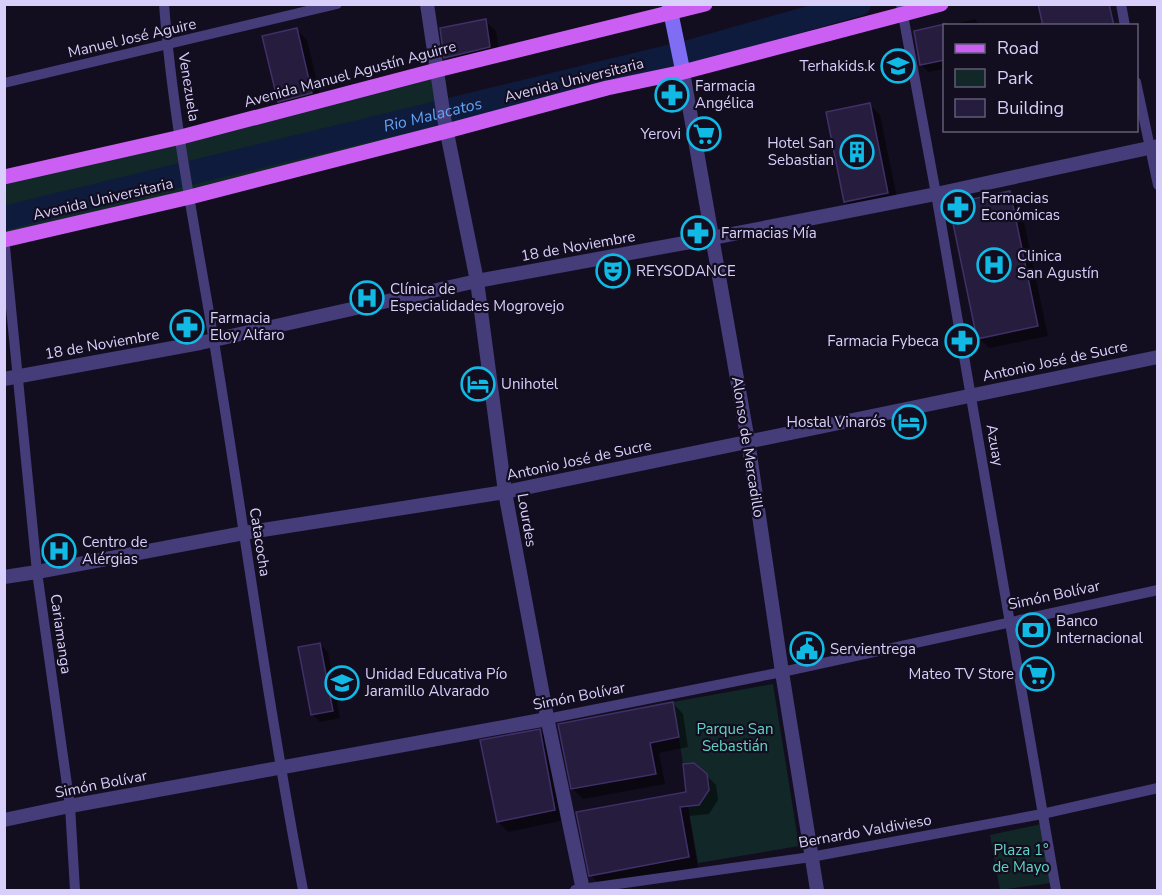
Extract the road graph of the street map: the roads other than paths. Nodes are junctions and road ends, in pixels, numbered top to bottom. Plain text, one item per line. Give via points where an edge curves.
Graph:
1 (164, 4) edge
2 (337, 4) edge
3 (427, 4) edge
4 (705, 4) edge
5 (941, 4) edge
6 (1121, 4) edge
7 (686, 7) edge
8 (902, 9) edge
9 (670, 12) edge
10 (1125, 24) edge
11 (167, 45) junction
12 (681, 66) junction
13 (438, 77) junction
14 (4, 83) edge
15 (1138, 86) edge
16 (446, 125) junction
17 (182, 142) junction
18 (1153, 147) edge
19 (4, 177) edge
20 (1158, 185) edge
21 (189, 190) junction
22 (936, 194) junction
23 (712, 238) junction
24 (5, 239) edge
25 (477, 281) junction
26 (214, 340) junction
27 (1158, 357) edge
28 (11, 378) edge
29 (971, 396) junction
30 (748, 441) junction
31 (505, 492) junction
32 (244, 533) junction
33 (37, 572) junction
34 (4, 576) edge
35 (1158, 590) edge
36 (1010, 621) junction
37 (782, 672) junction
38 (547, 720) junction
39 (280, 768) junction
40 (1158, 788) edge
41 (70, 806) junction
42 (1042, 814) junction
43 (4, 820) edge
44 (811, 857) junction
45 (581, 890) edge
46 (75, 891) edge
47 (303, 891) edge
48 (817, 891) edge
49 (1056, 891) edge

1 - 11 street, Venezuela
2 - 11 street, Manuel José Aguire
3 - 13 street, Lourdes
4 - 7 main road, Avenida Manuel Agustín Aguirre
5 - 8 main road, Avenida Universitaria
6 - 10 street
7 - 9 main road, Avenida Manuel Agustín Aguirre
8 - 12 main road, Avenida Universitaria
8 - 22 street, Azuay
9 - 12 main road, Alonso de Mercadillo
9 - 13 main road, Avenida Manuel Agustín Aguirre
11 - 14 street, Manuel José Aguire
11 - 17 street, Venezuela
12 - 16 main road, Avenida Universitaria via 607,88
12 - 23 street, Alonso de Mercadillo
13 - 16 street, Lourdes
13 - 17 main road, Avenida Manuel Agustín Aguirre
15 - 18 street
16 - 21 main road, Avenida Universitaria
16 - 25 street, Lourdes
17 - 19 main road, Avenida Manuel Agustín Aguirre
17 - 21 street, Venezuela
18 - 20 street
18 - 22 street, 18 de Noviembre
21 - 24 main road, Avenida Universitaria
21 - 26 street, Catacocha
22 - 23 street, 18 de Noviembre
22 - 29 street, Azuay
23 - 25 street, 18 de Noviembre
23 - 30 street, Alonso de Mercadillo
24 - 28 street, Cariamanga
25 - 26 street, 18 de Noviembre
25 - 31 street, Lourdes
26 - 28 street, 18 de Noviembre
26 - 32 street, Catacocha
27 - 29 street, Antonio José de Sucre
28 - 33 street, Cariamanga
29 - 30 street, Antonio José de Sucre
29 - 36 street, Azuay
30 - 31 street, Antonio José de Sucre
30 - 37 street, Alonso de Mercadillo
31 - 32 street, Antonio José de Sucre
31 - 38 street, Lourdes
32 - 33 street, Antonio José de Sucre
32 - 39 street, Catacocha
33 - 34 street, Antonio José de Sucre
33 - 41 street, Cariamanga
35 - 36 street, Simón Bolívar
36 - 37 street, Simón Bolívar
36 - 42 street, Azuay
37 - 38 street, Simón Bolívar
37 - 44 street, Alonso de Mercadillo
38 - 39 street, Simón Bolívar
38 - 45 street, Lourdes
39 - 41 street, Simón Bolívar
39 - 47 street, Catacocha
40 - 42 street, Bernardo Valdivieso
41 - 43 street, Simón Bolívar
41 - 46 street, Cariamanga
42 - 44 street, Bernardo Valdivieso
42 - 49 street, Azuay
44 - 45 street, Bernardo Valdivieso
44 - 48 street, Alonso de Mercadillo

